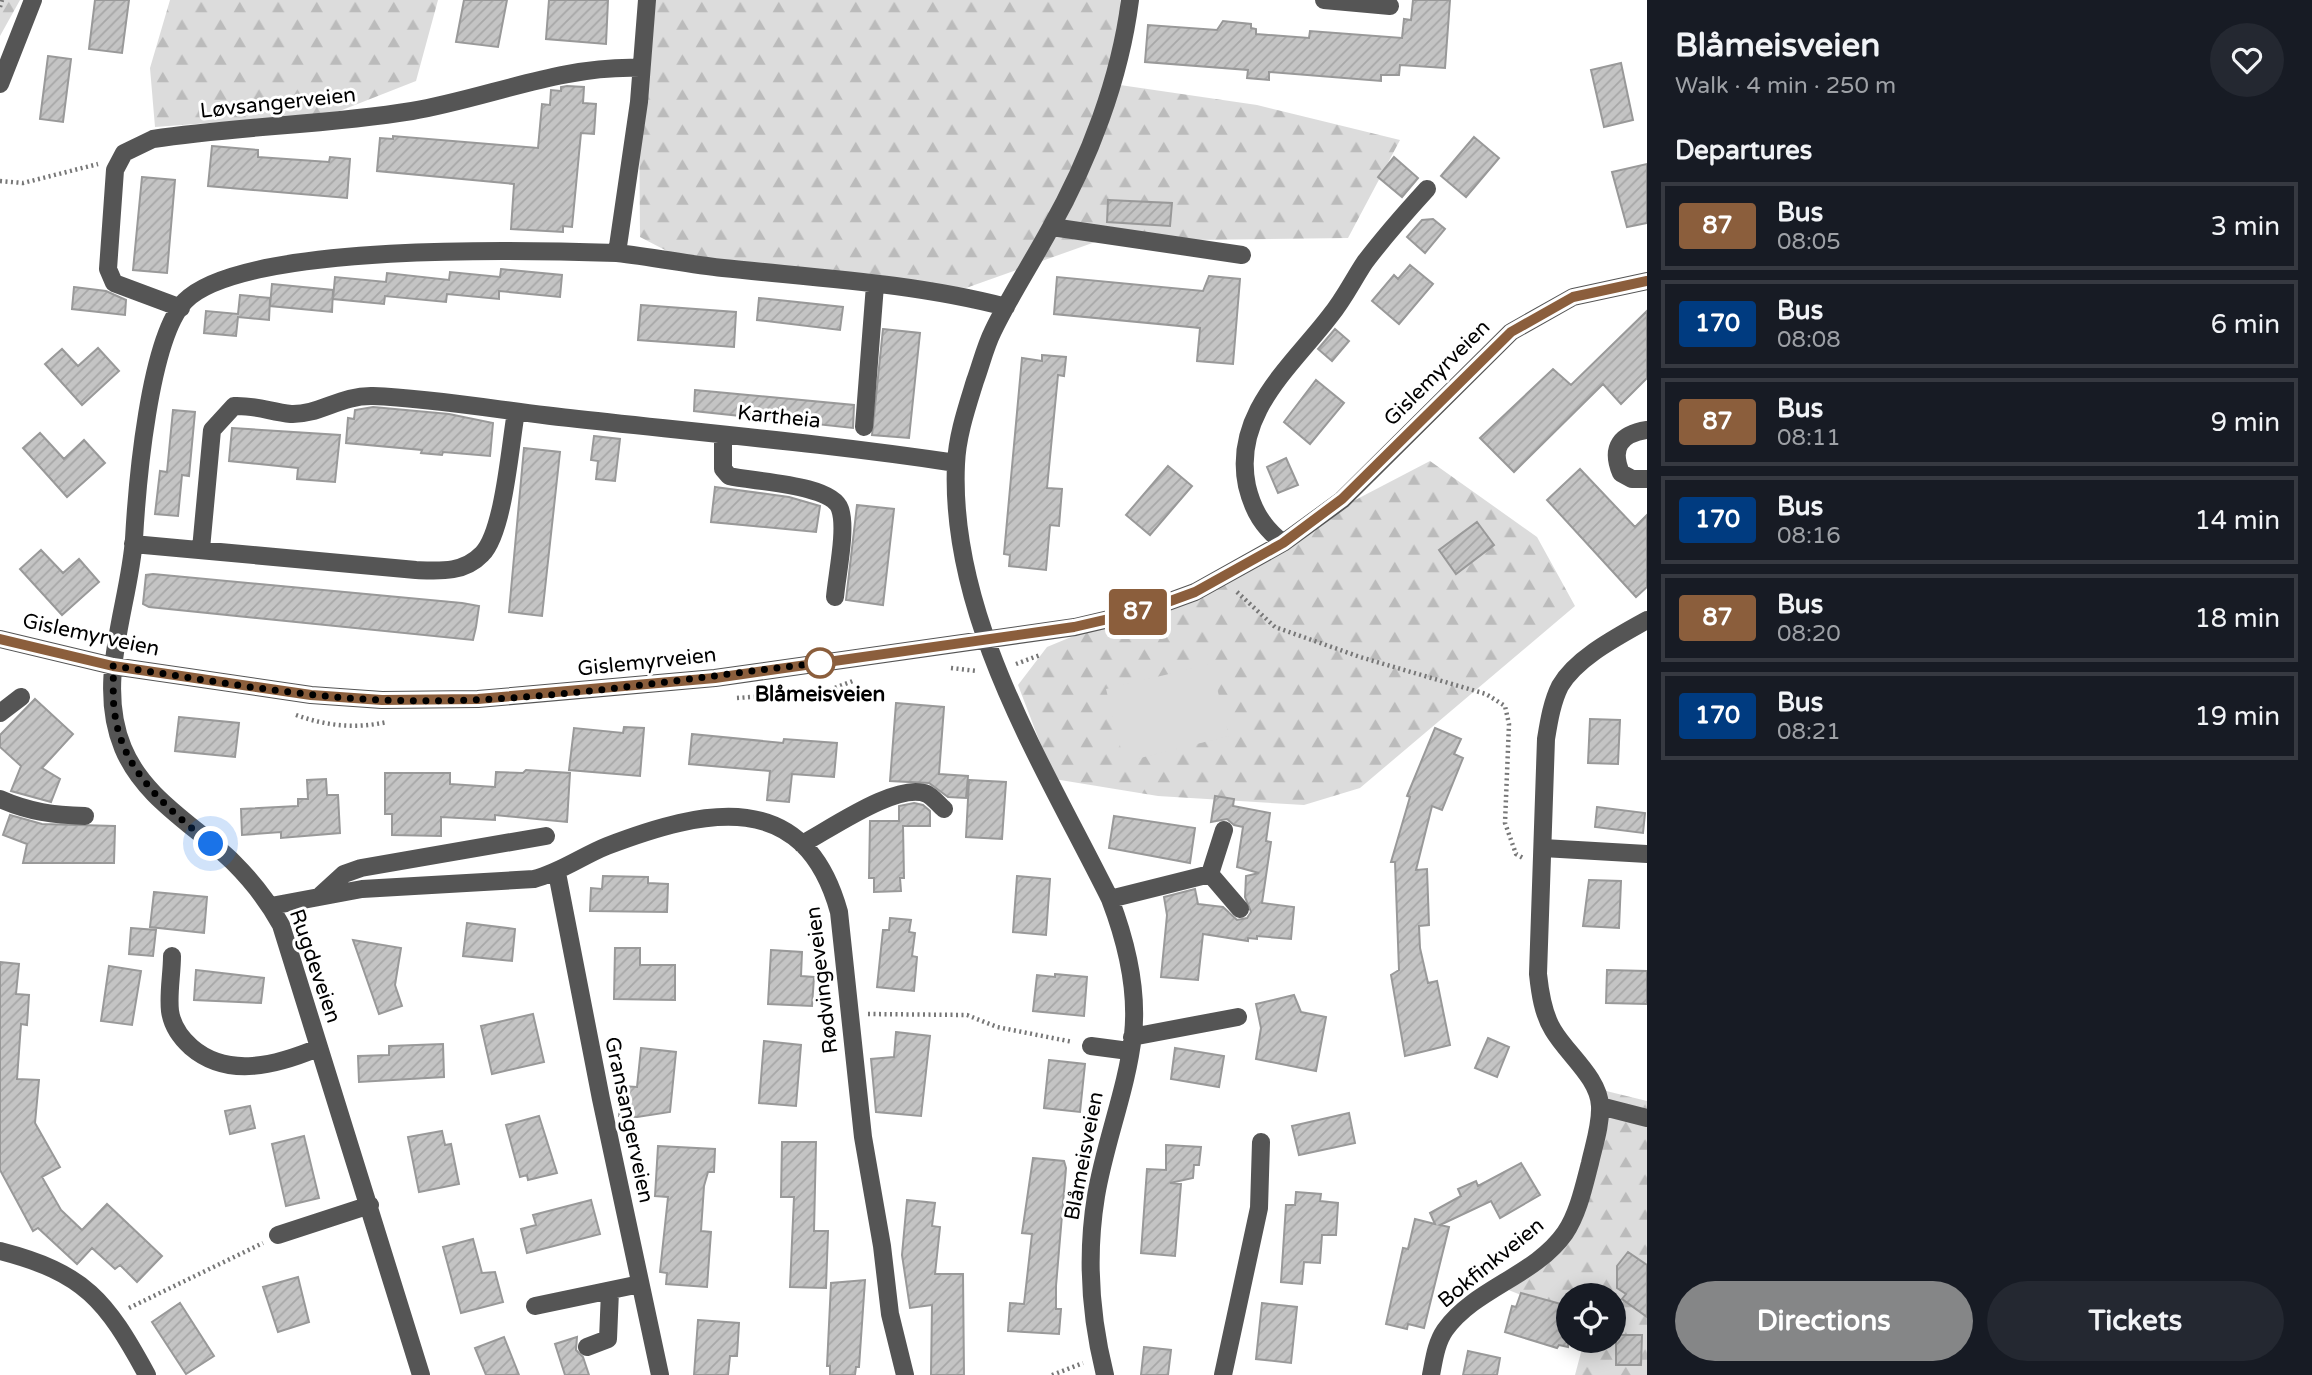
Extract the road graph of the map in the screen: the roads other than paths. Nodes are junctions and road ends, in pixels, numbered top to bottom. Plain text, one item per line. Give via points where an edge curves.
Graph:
1 (33, 0) edge
2 (647, 0) edge
3 (1130, 0) edge
4 (1325, 0) edge
5 (1390, 6) dead end
6 (640, 68) junction
7 (2, 72) edge
8 (1427, 189) dead end
9 (1052, 227) junction
10 (617, 253) junction
11 (1242, 255) dead end
12 (1647, 281) edge
13 (875, 285) junction
14 (1006, 307) junction
15 (181, 308) junction
16 (516, 412) junction
17 (864, 427) dead end
18 (1647, 430) edge
19 (723, 435) junction
20 (956, 463) junction
21 (1647, 479) edge
22 (1283, 543) junction
23 (133, 544) junction
24 (201, 549) junction
25 (835, 597) dead end
26 (1647, 620) edge
27 (0, 639) edge
28 (986, 641) junction
29 (113, 666) junction
30 (21, 697) dead end
31 (0, 713) edge
32 (0, 799) edge
33 (944, 809) dead end
34 (85, 816) dead end
35 (1224, 830) dead end
36 (546, 836) dead end
37 (802, 844) junction
38 (1543, 848) junction
39 (1647, 854) edge
40 (557, 873) junction
41 (1210, 874) junction
42 (321, 895) junction
43 (1110, 899) junction
44 (271, 906) junction
45 (1240, 909) dead end
46 (172, 957) dead end
47 (1238, 1017) dead end
48 (1131, 1044) junction
49 (1091, 1046) road end
50 (318, 1048) junction
51 (1600, 1106) junction
52 (1647, 1118) edge
53 (1261, 1142) dead end
54 (370, 1205) junction
55 (278, 1235) road end
56 (0, 1251) edge
57 (640, 1284) junction
58 (610, 1291) junction
59 (535, 1306) dead end
60 (587, 1347) dead end
61 (147, 1375) edge
62 (421, 1375) edge
63 (660, 1375) edge
64 (905, 1375) edge
65 (1105, 1375) edge
66 (1223, 1375) edge
67 (1431, 1375) edge

1 - 7 street
2 - 6 street
3 - 9 street via 1122,45 1097,127
4 - 5 street
6 - 10 street
6 - 15 street, Løvsangerveien via 586,70 386,115 153,138 124,153 115,170 108,269 114,283
8 - 22 street via 1365,263 1255,415 1244,470 1256,515
9 - 11 street
9 - 14 street
10 - 13 street
10 - 15 street via 359,255 227,278 204,288
12 - 22 street, Gislemyrveien via 1573,297 1511,332 1342,499
13 - 14 street
13 - 17 street
14 - 20 street via 980,366
15 - 23 street via 170,324 152,393
16 - 19 street
16 - 24 street via 495,528 484,553 468,565 447,572
16 - 24 street via 442,400 369,396 349,396 314,411 292,414 254,405 234,406 212,430
18 - 21 street via 1621,439 1616,450 1621,473
19 - 20 street, Kartheia
19 - 25 street, Kartheia via 723,468 729,476 822,492 837,503 842,520
20 - 28 street via 965,560
22 - 28 street, Gislemyrveien via 1207,586 1143,611
23 - 24 street
23 - 29 street
26 - 38 street via 1598,650 1561,685 1546,739
27 - 29 street, Gislemyrveien
28 - 29 street, Gislemyrveien via 715,678 478,699 311,695
28 - 43 street, Blåmeisveien
29 - 44 street, Rugdeveien via 114,715 123,748 135,768 169,809 232,861
30 - 31 street
32 - 34 street via 25,810
33 - 37 street via 927,794 908,792 888,797
35 - 41 street
36 - 42 street via 361,868 344,874
37 - 40 street, Rødvingeveien via 791,834 753,819 709,816 605,847
37 - 64 street, Rødvingeveien via 831,882 839,912 863,1137 890,1314
38 - 39 street
38 - 51 street via 1537,945 1541,1000 1566,1052 1597,1088
40 - 42 street, Rødvingeveien via 534,879 401,885
40 - 57 street, Gransangerveien
41 - 43 street
41 - 45 street
42 - 44 street, Rødvingeveien
43 - 48 street, Blåmeisveien via 1132,984
44 - 50 street, Rugdeveien via 288,945
46 - 50 street, Rugdeveien via 170,1010 174,1026 205,1059 249,1067
47 - 48 street
48 - 49 street
48 - 65 street, Blåmeisveien via 1091,1232 1089,1272
50 - 54 street, Rugdeveien
51 - 52 street
51 - 67 street, Bokfinkveien via 1588,1171 1565,1233 1535,1261 1455,1319 1437,1348
53 - 66 street via 1257,1220
54 - 55 street
54 - 62 street, Rugdeveien
56 - 61 street via 49,1266 92,1291 113,1316
57 - 58 street
57 - 63 street, Gransangerveien
58 - 59 street
58 - 60 street via 608,1339

